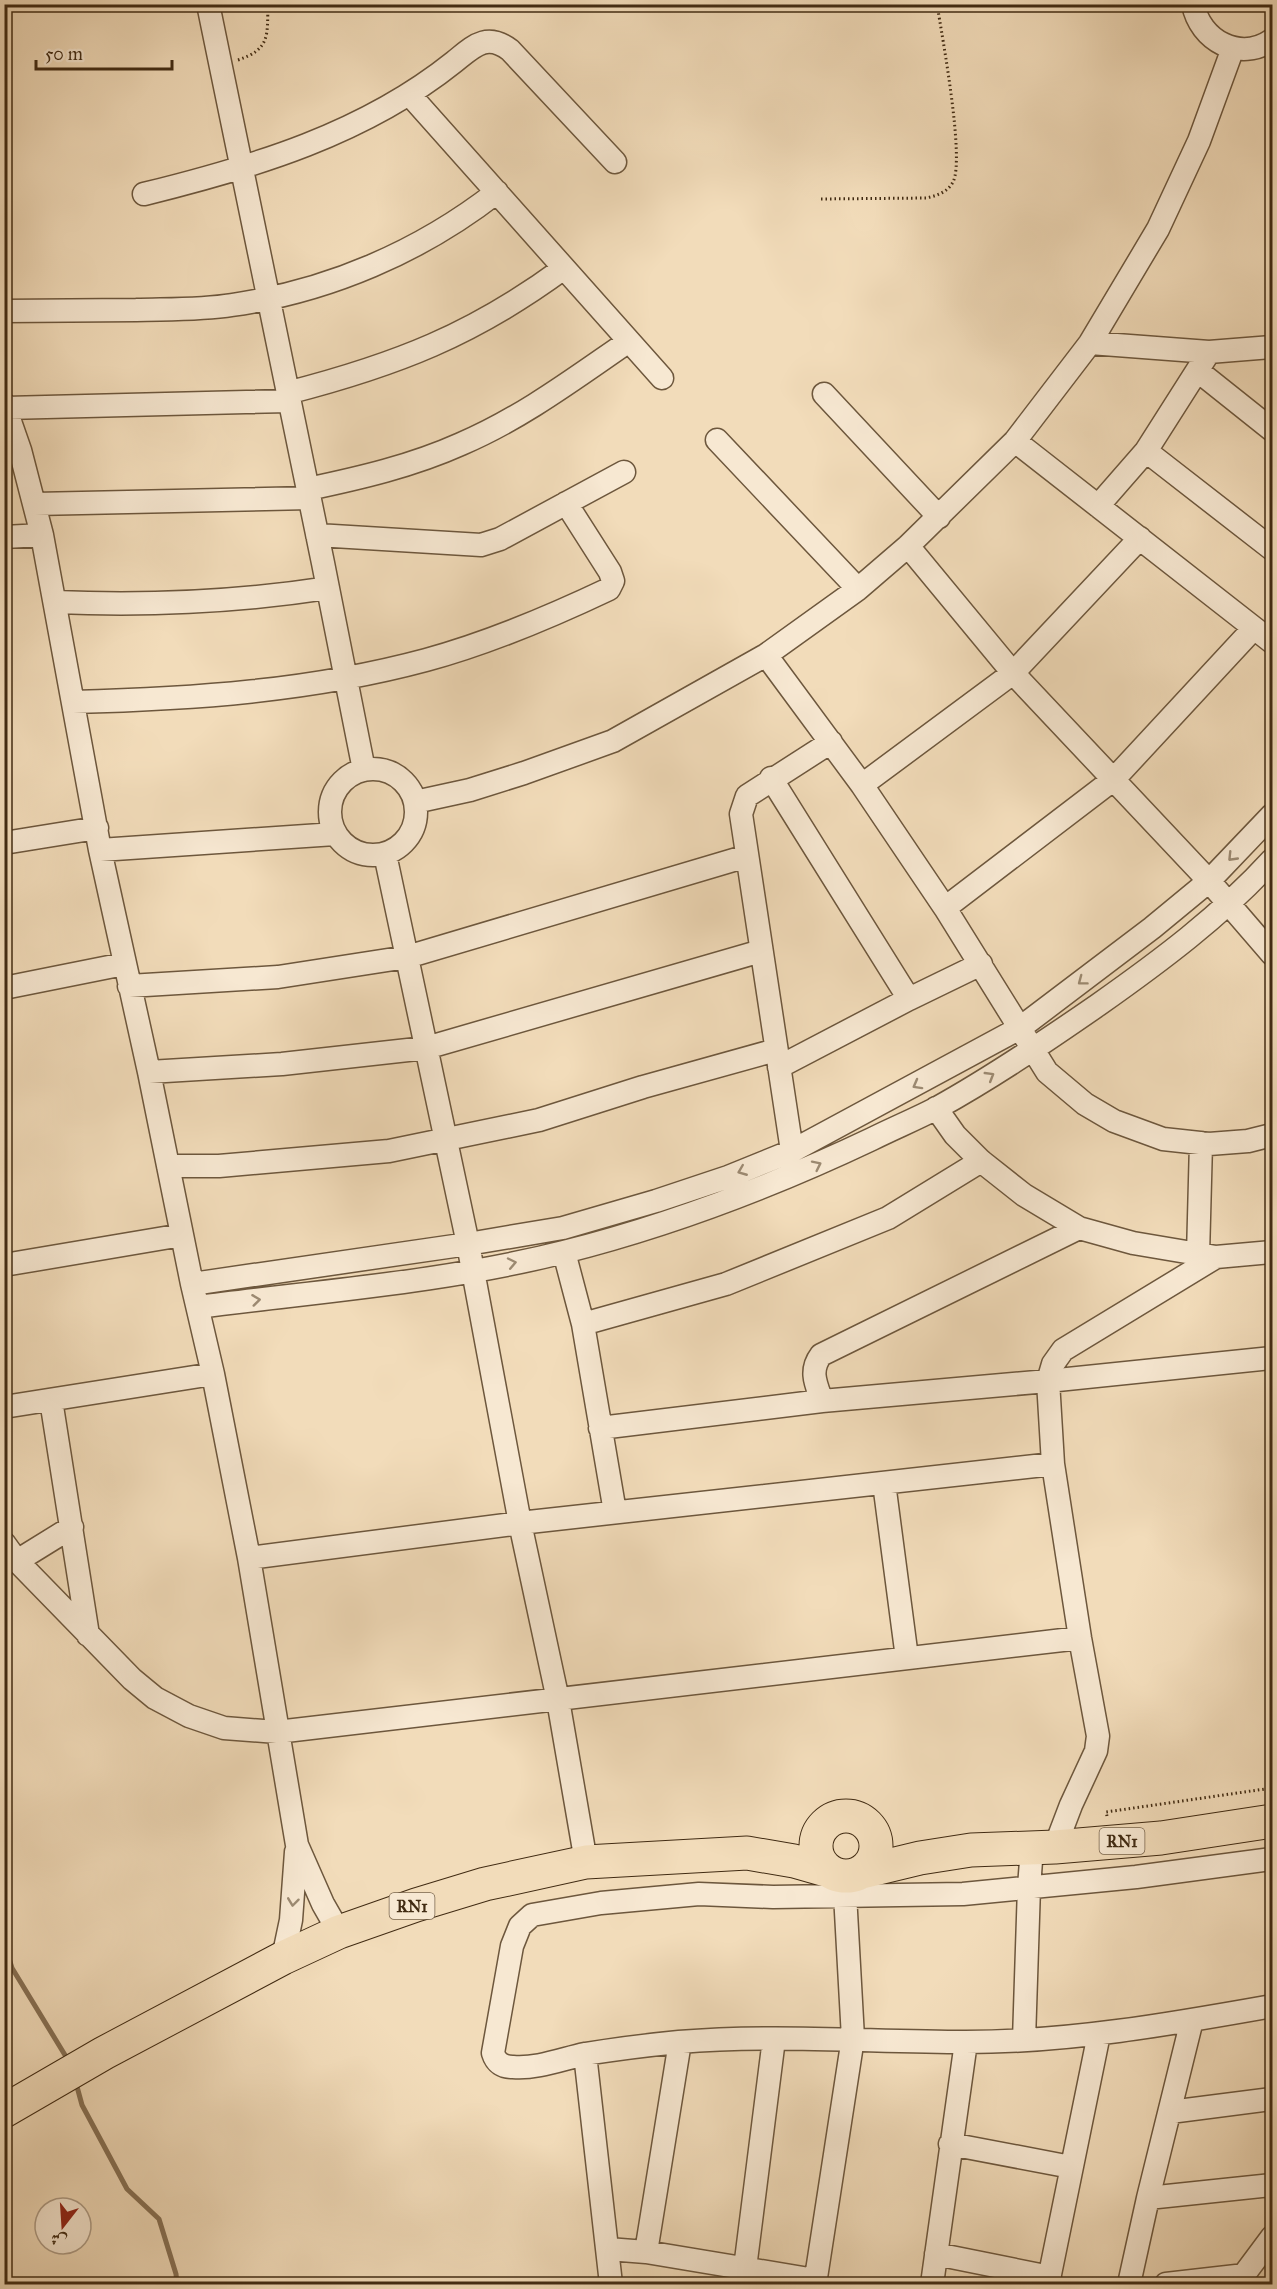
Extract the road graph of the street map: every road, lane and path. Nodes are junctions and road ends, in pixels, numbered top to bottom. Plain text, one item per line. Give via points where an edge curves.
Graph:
1 (208, 4) edge
2 (268, 4) edge
3 (937, 4) edge
4 (1193, 4) edge
5 (1272, 39) edge
6 (1233, 48) junction
7 (219, 66) junction
8 (410, 95) junction
9 (615, 162) dead end
10 (241, 168) junction
11 (496, 192) junction
12 (144, 194) dead end
13 (821, 198) dead end
14 (564, 268) junction
15 (269, 299) junction
16 (4, 311) edge
17 (629, 341) junction
18 (1090, 344) junction
19 (1272, 347) edge
20 (1204, 362) junction
21 (662, 378) dead end
22 (824, 394) dead end
23 (288, 397) junction
24 (5, 406) edge
25 (1272, 430) edge
26 (717, 440) dead end
27 (1015, 441) junction
28 (1146, 451) junction
29 (624, 472) dead end
30 (309, 494) junction
31 (566, 503) junction
32 (35, 504) junction
33 (1098, 506) junction
34 (939, 517) junction
35 (42, 535) junction
36 (317, 535) junction
37 (4, 537) edge
38 (1140, 538) junction
39 (909, 546) junction
40 (1272, 549) edge
41 (328, 588) junction
42 (858, 589) junction
43 (55, 602) junction
44 (1254, 628) junction
45 (1272, 642) edge
46 (766, 655) junction
47 (1013, 673) junction
48 (346, 678) junction
49 (73, 702) junction
50 (831, 742) junction
51 (364, 770) junction
52 (771, 778) junction
53 (1114, 779) junction
54 (862, 785) junction
55 (415, 802) junction
56 (1272, 815) edge
57 (97, 828) junction
58 (335, 834) junction
59 (4, 843) edge
60 (100, 850) junction
61 (385, 854) junction
62 (747, 856) junction
63 (1272, 860) edge
64 (1209, 881) junction
65 (1229, 903) junction
66 (945, 908) junction
67 (761, 951) junction
68 (1272, 954) edge
69 (407, 957) junction
70 (124, 964) junction
71 (981, 964) junction
72 (129, 986) junction
73 (4, 988) edge
74 (909, 999) junction
75 (1020, 1028) junction
76 (426, 1048) junction
77 (1033, 1050) junction
78 (778, 1059) junction
79 (149, 1072) junction
80 (936, 1108) junction
81 (1272, 1135) edge
82 (446, 1139) junction
83 (1201, 1143) junction
84 (792, 1151) junction
85 (981, 1161) junction
86 (168, 1166) junction
87 (1079, 1228) junction
88 (182, 1235) junction
89 (468, 1244) junction
90 (564, 1252) junction
91 (1272, 1252) edge
92 (1207, 1256) junction
93 (4, 1265) edge
94 (473, 1272) junction
95 (192, 1284) junction
96 (198, 1307) junction
97 (583, 1324) junction
98 (1272, 1358) edge
99 (213, 1374) junction
100 (1048, 1382) junction
101 (51, 1400) junction
102 (822, 1401) junction
103 (4, 1407) edge
104 (600, 1428) junction
105 (1053, 1464) junction
106 (885, 1483) junction
107 (615, 1512) junction
108 (520, 1523) junction
109 (72, 1527) junction
110 (10, 1552) edge
111 (249, 1558) junction
112 (88, 1635) junction
113 (1080, 1638) junction
114 (907, 1658) junction
115 (558, 1700) junction
116 (277, 1732) junction
117 (1272, 1788) edge
118 (1106, 1812) dead end
119 (1272, 1821) edge
120 (824, 1827) junction
121 (872, 1830) junction
122 (297, 1845) junction
123 (1044, 1847) junction
124 (971, 1850) junction
125 (747, 1853) junction
126 (1272, 1859) edge
127 (586, 1862) junction
128 (845, 1879) junction
129 (1029, 1887) junction
130 (339, 1932) junction
131 (283, 1958) junction
132 (1272, 2006) edge
133 (1192, 2020) junction
134 (1099, 2034) junction
135 (853, 2038) junction
136 (774, 2039) junction
137 (1024, 2040) junction
138 (680, 2042) junction
139 (966, 2042) junction
140 (585, 2054) junction
141 (1272, 2099) edge
142 (10, 2108) edge
143 (1170, 2112) junction
144 (950, 2144) junction
145 (1071, 2167) junction
146 (1272, 2185) edge
147 (1148, 2198) junction
148 (1272, 2237) edge
149 (608, 2249) junction
150 (646, 2252) junction
151 (936, 2254) junction
152 (744, 2276) edge
153 (1241, 2280) edge
154 (1049, 2281) edge
155 (815, 2282) edge
156 (611, 2284) edge
157 (932, 2284) edge
158 (1129, 2284) edge
159 (1166, 2284) edge

1 - 7 street
2 - 7 path via 262,48
3 - 13 path via 957,145 953,182 937,196 926,198
4 - 6 street via 1204,31
5 - 6 street via 1250,49
6 - 18 street via 1199,141 1158,229
7 - 10 street
8 - 9 street via 474,46 496,42 510,50
8 - 10 street via 334,135
8 - 11 street
10 - 12 street
10 - 15 street
11 - 14 street
11 - 15 street via 443,231 387,260
14 - 17 street
14 - 23 street via 507,308 445,341
15 - 16 street via 180,309
15 - 23 street
17 - 21 street
17 - 30 street via 542,401 462,444
18 - 20 street
18 - 27 street
19 - 20 street
20 - 25 street
20 - 28 street
22 - 34 street
23 - 24 street
23 - 30 street
24 - 32 street
26 - 42 street
27 - 33 street
27 - 34 street
28 - 33 street
28 - 40 street
29 - 31 street
30 - 32 street
30 - 36 street
31 - 36 street via 500,539 481,545
31 - 48 street via 612,576 609,589 466,648
32 - 35 street
33 - 38 street
34 - 39 street
35 - 37 street
35 - 43 street
36 - 41 street
38 - 44 street
38 - 47 street
39 - 42 street
39 - 47 street
41 - 43 street via 183,604
41 - 48 street
42 - 46 street
43 - 49 street
44 - 45 street
44 - 53 street
46 - 50 street
46 - 55 street via 613,741 492,783
47 - 53 street
47 - 54 street
48 - 49 street via 208,696
48 - 51 street
49 - 57 street
50 - 52 street
50 - 54 street
51 - 55 street via 393,774 410,790
51 - 58 street via 343,780 334,792 329,806
52 - 62 street via 743,802 741,824
52 - 74 street
53 - 64 street
53 - 66 street
54 - 66 street
55 - 61 street via 410,834
56 -> 64 street
57 - 59 street
57 - 60 street
58 - 60 street
58 - 61 street via 356,852
60 - 70 street
61 - 69 street
62 - 67 street
62 - 69 street
63 - 65 street
64 - 65 street
64 -> 75 street
65 - 68 street
65 - 77 street via 1125,986
66 - 71 street
67 - 76 street
67 - 78 street
69 - 72 street via 278,976
69 - 76 street
70 - 72 street
70 - 73 street
71 - 74 street
71 - 75 street
72 - 79 street
74 - 78 street
75 - 77 street
75 -> 84 street
76 - 79 street via 282,1064
76 - 82 street
80 -> 77 street
77 - 83 street via 1047,1072 1085,1104 1114,1121 1162,1139
78 - 82 street via 643,1087 539,1120
78 - 84 street
79 - 86 street
80 - 85 street
90 -> 80 street via 751,1192 805,1171
81 - 83 street via 1248,1141
82 - 86 street via 389,1151 219,1166
82 - 89 street
83 - 92 street
84 -> 89 street via 728,1177 563,1228
85 - 87 street via 1024,1195
85 - 97 street via 888,1218 726,1284
86 - 88 street
87 - 92 street via 1133,1243
87 - 102 street via 821,1355 813,1377
88 - 93 street
88 - 95 street
89 - 94 street
89 - 95 street
94 -> 90 street
90 - 97 street
91 - 92 street
92 - 100 street via 1063,1350 1053,1364
96 -> 94 street
94 - 108 street
95 - 96 street
96 - 99 street
97 - 104 street
98 - 100 street
99 - 101 street
99 - 111 street
100 - 102 street
100 - 105 street
101 - 103 street
101 - 109 street
102 - 104 street
104 - 107 street
105 - 106 street
105 - 113 street
106 - 107 street
106 - 114 street
107 - 108 street
108 - 111 street
108 - 115 street
109 - 110 street
109 - 112 street
110 - 112 street
111 - 116 street
112 - 116 street via 155,1698 189,1716 224,1728
113 - 114 street
113 - 123 street via 1098,1736 1096,1750
114 - 115 street
115 - 116 street
115 - 127 street
116 - 122 street
117 - 118 path
119 - 123 main road, RN1 via 1161,1838
120 - 121 main road, RN1 via 831,1820 849,1816
120 - 125 main road, RN1
120 - 128 main road via 818,1835 818,1855 822,1864
121 - 124 main road, RN1
121 - 128 main road via 876,1853 873,1861
122 - 130 street
122 -> 131 street
123 - 124 main road, RN1
123 - 129 street
124 - 128 main road, RN1 via 920,1858
125 - 127 main road, RN1
125 - 128 main road, RN1 via 794,1861
126 - 129 street
127 - 130 main road, RN1 via 485,1884
128 - 129 street via 963,1894
128 - 135 street
128 - 140 street via 601,1903 531,1915 520,1926 512,1946 495,2059 510,2067 524,2068
129 - 137 street
130 - 131 main road, RN1
131 - 142 main road, RN1
132 - 133 street
133 - 134 street
133 - 143 street
134 - 137 street
134 - 145 street
135 - 136 street
135 - 139 street
135 - 155 street
136 - 138 street
136 - 152 street
137 - 139 street
138 - 140 street
138 - 150 street
139 - 144 street
140 - 149 street
141 - 143 street
143 - 147 street
144 - 145 street
144 - 151 street
145 - 154 street
146 - 147 street
147 - 158 street
148 - 153 street
149 - 150 street
149 - 156 street
150 - 152 street
151 - 154 street
151 - 157 street
152 - 155 street
153 - 159 street

